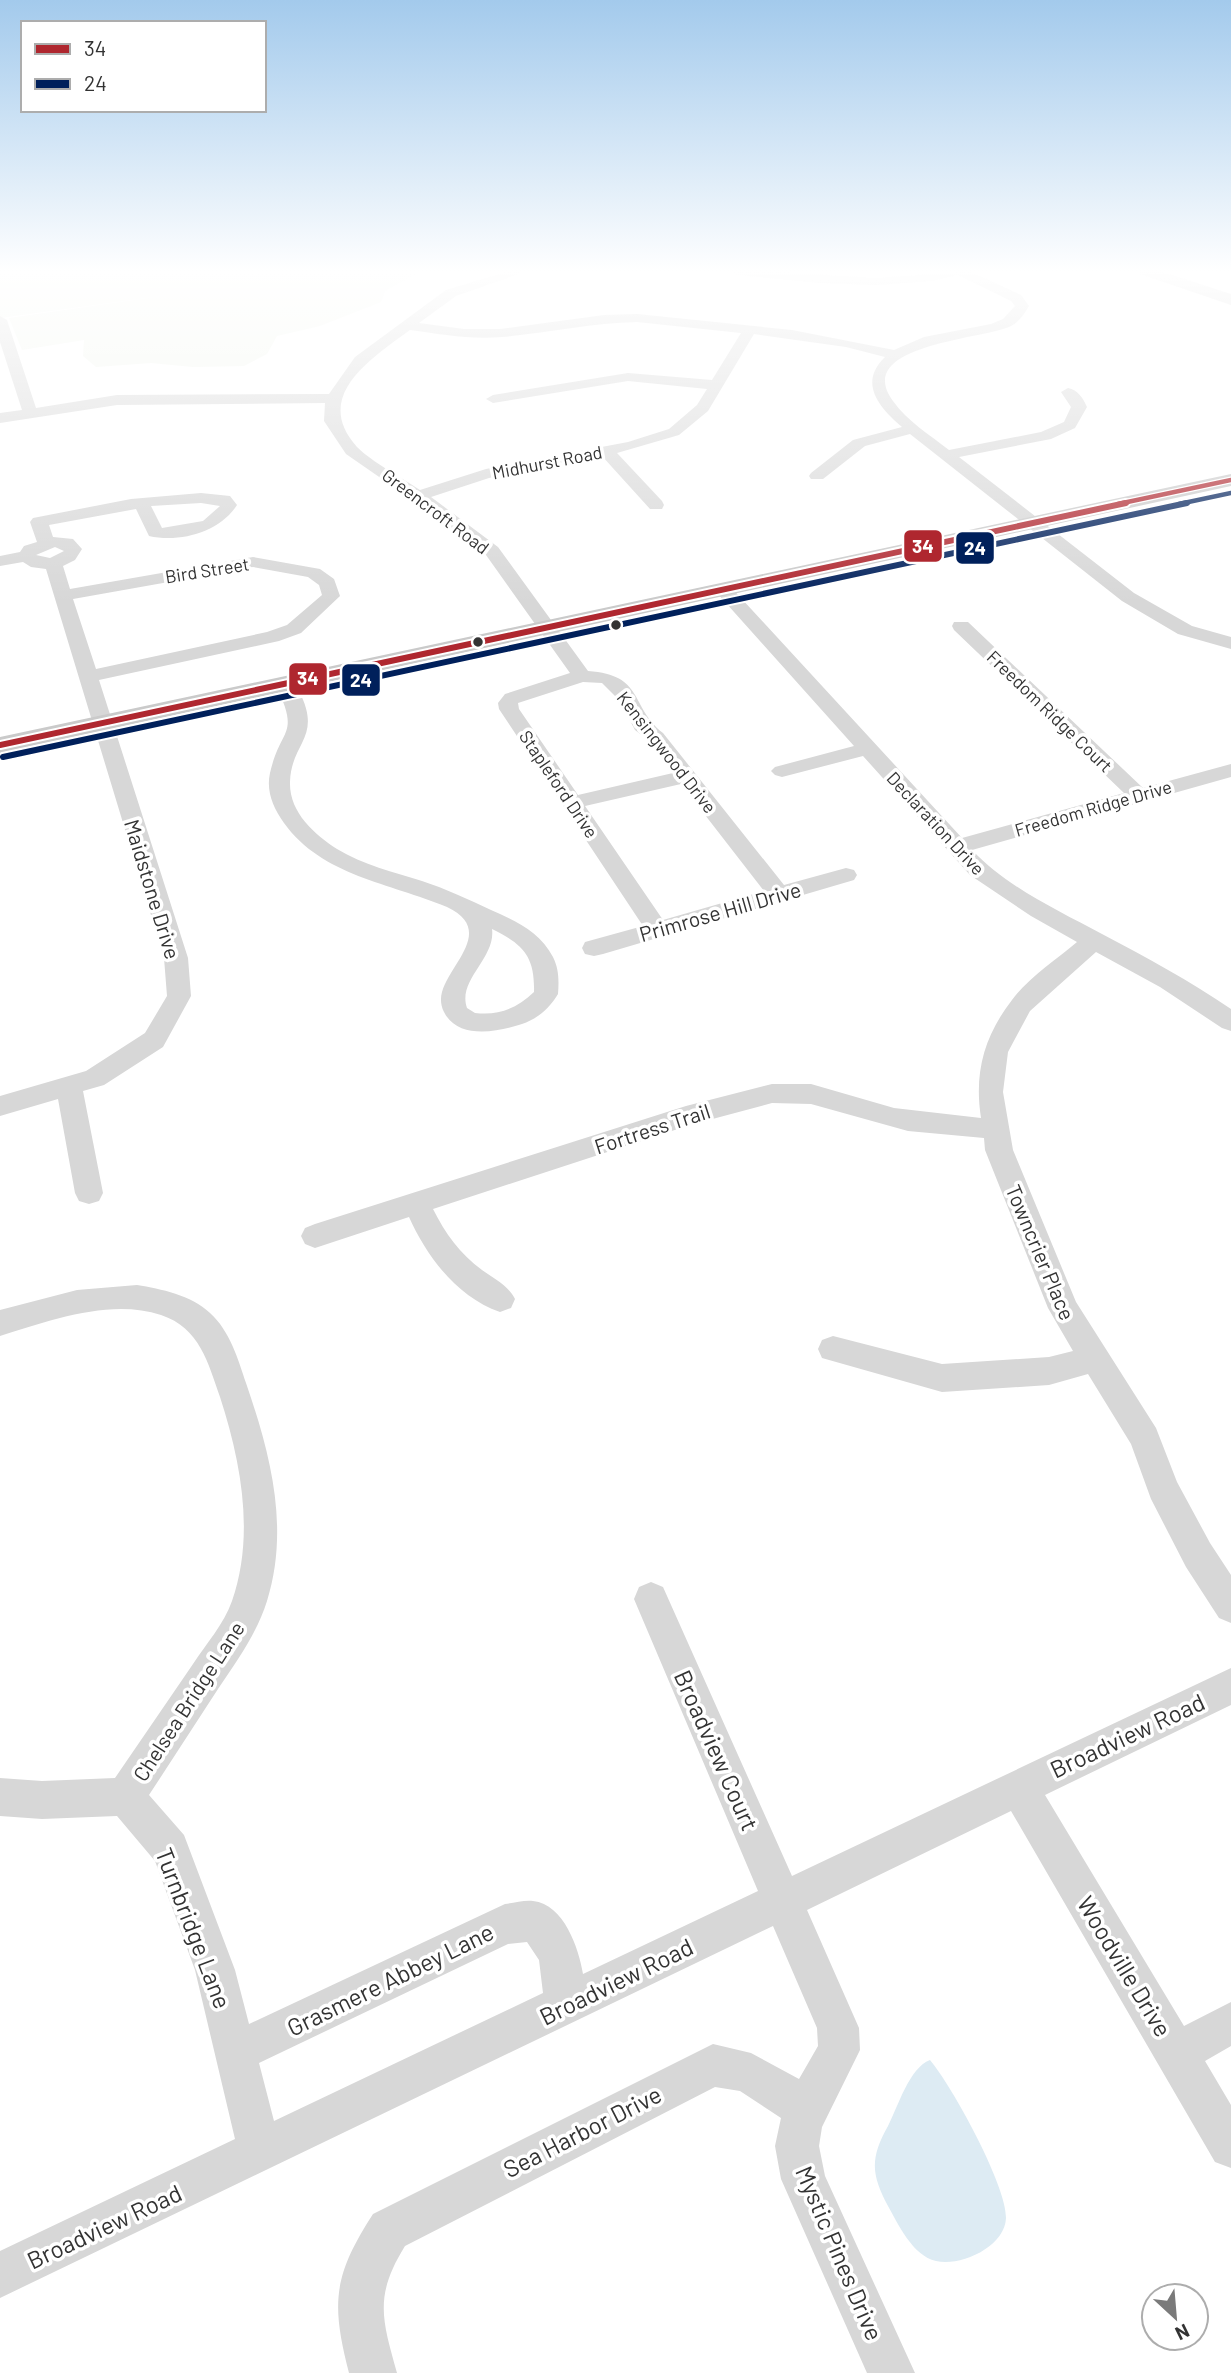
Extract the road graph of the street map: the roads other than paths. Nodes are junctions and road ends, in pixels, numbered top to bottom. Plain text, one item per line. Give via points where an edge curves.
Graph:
1 (20, 382) edge
2 (342, 382) edge
3 (598, 382) edge
4 (680, 382) edge
5 (718, 382) edge
6 (879, 382) edge
7 (716, 385) junction
8 (1068, 392) dead end
9 (332, 398) junction
10 (493, 398) dead end
11 (30, 412) junction
12 (0, 418) edge
13 (913, 429) junction
14 (606, 451) junction
15 (947, 455) junction
16 (817, 476) dead end
17 (1231, 480) edge
18 (418, 496) junction
19 (142, 504) dead end
20 (656, 505) dead end
21 (1032, 523) junction
22 (46, 543) junction
23 (27, 556) junction
24 (0, 561) edge
25 (53, 563) junction
26 (723, 589) junction
27 (62, 596) junction
28 (547, 626) junction
29 (961, 626) dead end
30 (1231, 643) edge
31 (88, 676) junction
32 (582, 676) junction
33 (285, 683) junction
34 (101, 723) junction
35 (0, 745) edge
36 (867, 749) junction
37 (1231, 770) edge
38 (782, 771) dead end
39 (687, 776) junction
40 (1139, 796) junction
41 (570, 803) junction
42 (956, 847) junction
43 (846, 875) dead end
44 (779, 894) junction
45 (467, 908) junction
46 (657, 929) junction
47 (1094, 940) junction
48 (594, 948) dead end
49 (1231, 1022) edge
50 (69, 1087) junction
51 (0, 1106) edge
52 (996, 1128) junction
53 (89, 1193) dead end
54 (417, 1204) junction
55 (315, 1236) dead end
56 (500, 1299) dead end
57 (0, 1324) edge
58 (833, 1349) dead end
59 (1094, 1359) junction
60 (651, 1600) dead end
61 (1231, 1606) edge
62 (1231, 1686) edge
63 (1018, 1786) junction
64 (0, 1797) edge
65 (125, 1797) junction
66 (782, 1900) junction
67 (564, 2007) junction
68 (1231, 2023) edge
69 (237, 2052) junction
70 (1176, 2054) junction
71 (806, 2109) junction
72 (1231, 2146) edge
73 (260, 2151) junction
74 (0, 2275) edge
75 (373, 2373) edge
76 (891, 2373) edge

1 - 11 street
2 - 9 street
3 - 10 street
4 - 7 street
5 - 7 street, Midhurst Road
6 - 13 street via 885,402
7 - 14 street, Midhurst Road via 703,408 674,432
8 - 15 street via 1079,407 1070,425 1045,436
9 - 11 street via 136,399
9 - 18 street, Greencroft Road via 332,421 352,451
11 - 12 street
13 - 15 street
13 - 16 street via 859,443
14 - 18 street, Midhurst Road via 486,474
14 - 20 street
15 - 21 street
17 - 21 main road
18 - 28 street, Greencroft Road via 492,551
19 - 22 street via 38,522
21 - 26 main road
21 - 30 street via 1128,597 1185,630
22 - 23 street
22 - 25 street via 67,543 73,548 66,559
23 - 24 street
23 - 25 street via 38,564
25 - 27 street, Maidstone Drive
26 - 28 main road
26 - 36 street, Declaration Drive
27 - 31 street, Maidstone Drive
27 - 31 street, Bird Street via 253,562 314,573 328,583 331,596 294,629 272,638
28 - 32 street
28 - 33 main road
29 - 40 street, Freedom Ridge Court
31 - 34 street, Maidstone Drive
32 - 39 street, Kensingwood Drive via 608,678 628,696 642,726
32 - 41 street, Stapleford Drive via 521,694 508,703
33 - 34 main road
33 - 45 street via 299,725 281,767 280,788 288,813 301,830 317,846 352,867
34 - 35 main road
34 - 50 street, Maidstone Drive via 176,958 179,996 154,1040 95,1078
36 - 38 street
36 - 42 street, Declaration Drive
37 - 40 street, Freedom Ridge Drive
39 - 41 street
39 - 44 street, Kensingwood Drive
40 - 42 street, Freedom Ridge Drive
41 - 46 street, Stapleford Drive
42 - 47 street, Declaration Drive via 1009,894
43 - 44 street, Primrose Hill Drive
44 - 46 street, Primrose Hill Drive
45 - 45 street via 479,940 477,953 453,994 456,1012 463,1018 494,1023 523,1014 546,994 542,959 512,928
46 - 48 street, Primrose Hill Drive
47 - 49 street, Declaration Drive via 1201,999
47 - 52 street, Towncrier Place via 1021,1005 995,1052 990,1092
50 - 51 street, Maidstone Drive
50 - 53 street
52 - 54 street, Fortress Trail via 917,1124 801,1093 780,1094 686,1116
52 - 59 street, Towncrier Place via 999,1150 1044,1267
54 - 55 street, Fortress Trail
54 - 56 street via 430,1235 451,1264
57 - 65 street, Chelsea Bridge Lane via 88,1300 134,1297 181,1311 198,1320 212,1336 250,1439 261,1513 260,1558 250,1601 233,1636
58 - 59 street via 942,1378 1049,1371
59 - 61 street, Towncrier Place via 1144,1438 1163,1488
60 - 66 street, Broadview Court
62 - 63 street, Broadview Road
63 - 66 street, Broadview Road
63 - 70 street, Woodville Drive
64 - 65 street
65 - 69 street, Turnbridge Lane via 170,1849 215,1970
66 - 67 street, Broadview Road
66 - 71 street, Mystic Pines Drive via 838,2028 839,2050
67 - 69 street, Grasmere Abbey Lane via 564,1976 550,1933 534,1921 505,1924
67 - 73 street, Broadview Road
68 - 70 street
69 - 73 street, Turnbridge Lane
70 - 72 street, Woodville Drive
71 - 75 street, Sea Harbor Drive via 752,2073 713,2065 389,2230 369,2259 361,2286 359,2321
71 - 76 street, Mystic Pines Drive via 797,2146 803,2179
73 - 74 street, Broadview Road

